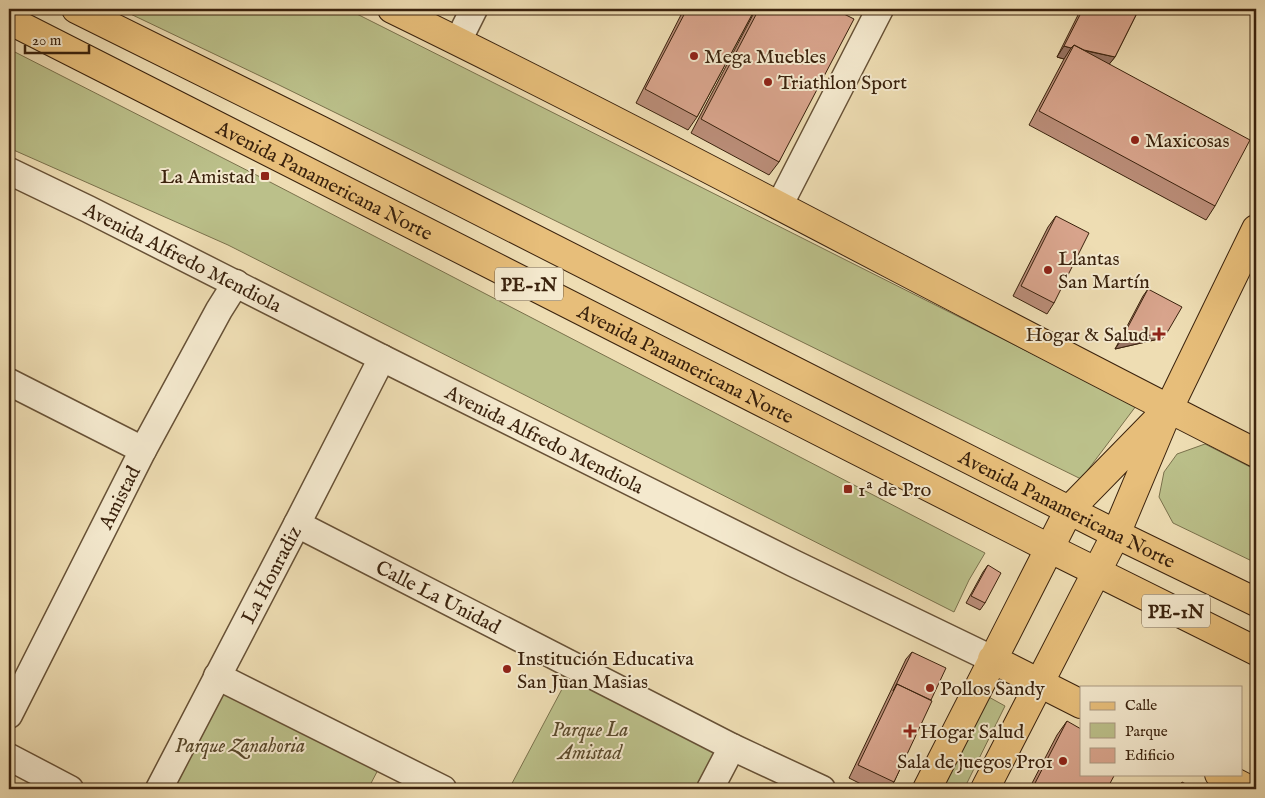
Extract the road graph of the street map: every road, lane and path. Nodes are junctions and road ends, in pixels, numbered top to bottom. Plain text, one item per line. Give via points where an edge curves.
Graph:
1 (76, 9) edge
2 (392, 9) edge
3 (474, 9) edge
4 (880, 9) edge
5 (9, 20) edge
6 (458, 41) junction
7 (9, 171) edge
8 (779, 206) junction
9 (1256, 229) edge
10 (236, 283) junction
11 (382, 358) junction
12 (9, 382) edge
13 (1169, 408) junction
14 (143, 450) junction
15 (1256, 453) edge
16 (1069, 510) junction
17 (297, 524) junction
18 (1116, 534) junction
19 (1049, 548) junction
20 (1096, 572) junction
21 (1256, 602) edge
22 (1256, 651) edge
23 (992, 659) junction
24 (217, 676) junction
25 (1040, 683) junction
26 (1080, 703) edge
27 (9, 715) edge
28 (732, 747) junction
29 (9, 757) edge
30 (1223, 776) edge
31 (70, 789) edge
32 (159, 789) edge
33 (444, 789) edge
34 (710, 789) edge
35 (822, 789) edge
36 (927, 789) edge
37 (985, 789) edge
38 (1248, 789) edge

1 - 16 main road, Avenida Panamericana Norte / PE-1N
2 - 6 main road
3 - 6 street
4 - 8 street
5 - 19 main road, Avenida Panamericana Norte / PE-1N
6 - 8 main road
7 - 10 street, Avenida Alfredo Mendiola
8 - 13 main road
9 - 13 main road
10 - 11 street, Avenida Alfredo Mendiola
10 - 14 street, Amistad
11 - 17 street, La Honradiz
11 - 23 street, Avenida Alfredo Mendiola
12 - 14 street
13 - 15 main road
13 - 16 main road
13 - 18 main road
14 - 27 street, Amistad
16 - 18 main road, Avenida Panamericana Norte / PE-1N
16 - 19 main road
17 - 24 street, La Honradiz
17 - 28 street, Calle La Unidad
18 - 20 main road
18 - 21 main road, Avenida Panamericana Norte / PE-1N
19 - 20 main road, Avenida Panamericana Norte / PE-1N
19 - 23 main road
20 - 22 main road, Avenida Panamericana Norte / PE-1N
20 - 25 main road
23 - 25 main road, Avenida Alfredo Mendiola
23 - 36 main road
24 - 32 street, La Honradiz
24 - 33 street
25 - 26 main road, Avenida Alfredo Mendiola
25 - 37 main road
28 - 34 street
28 - 35 street, Calle La Unidad
29 - 31 street
30 - 38 main road

